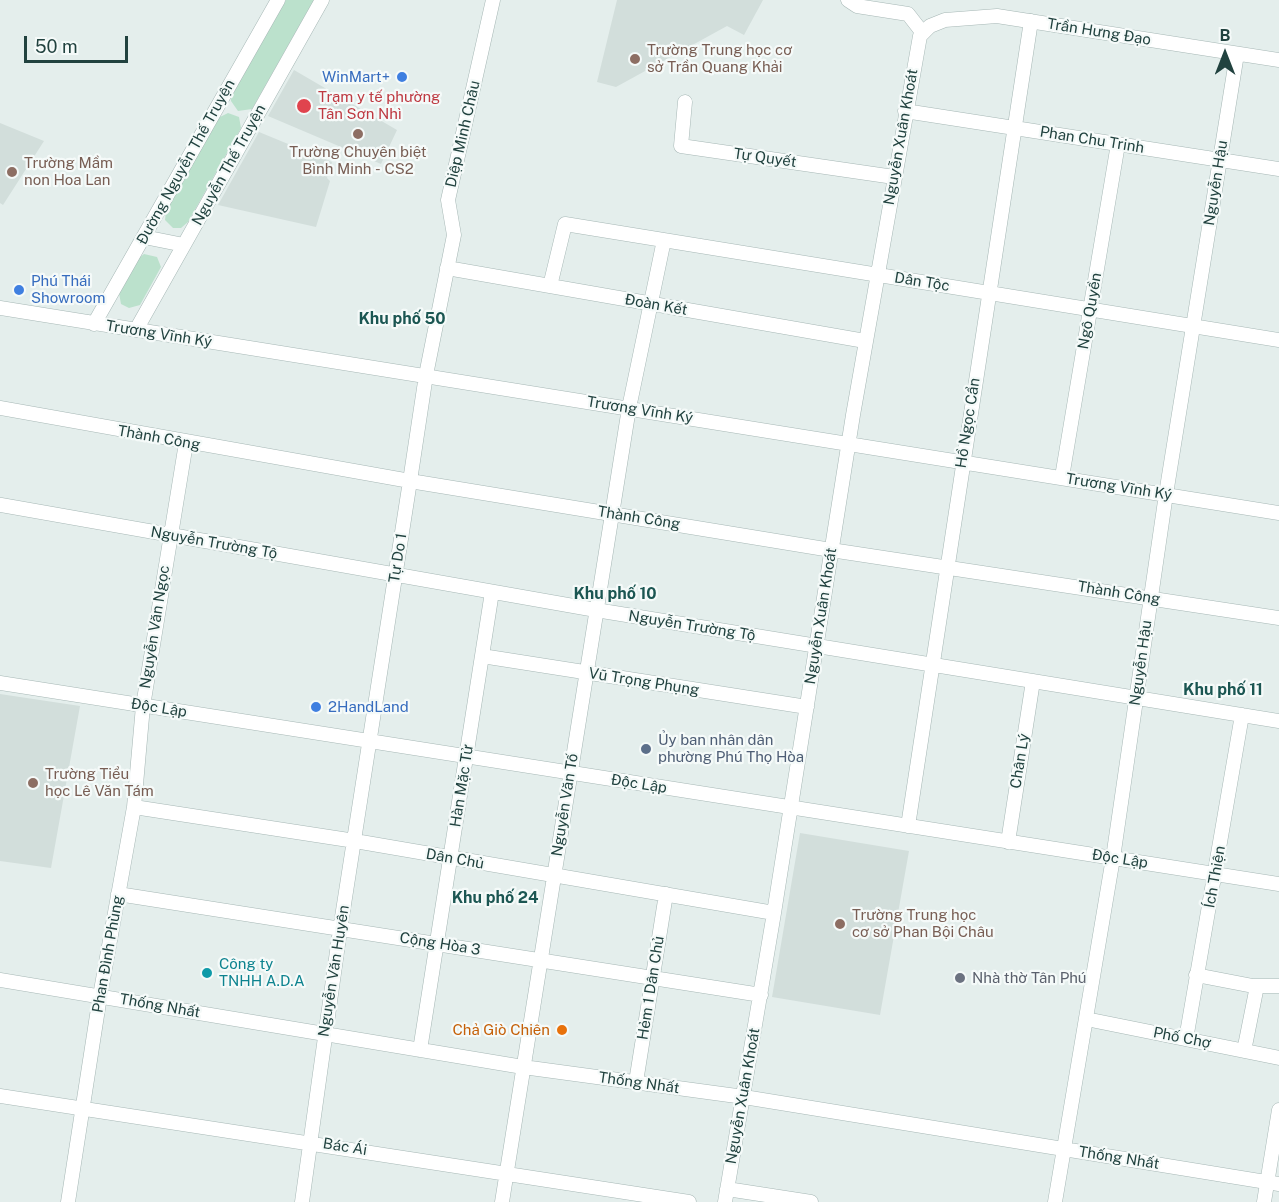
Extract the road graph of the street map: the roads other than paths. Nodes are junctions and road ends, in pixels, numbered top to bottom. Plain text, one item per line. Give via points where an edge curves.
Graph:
1 (278, 0) edge
2 (322, 0) edge
3 (493, 0) edge
4 (848, 0) edge
5 (1031, 21) junction
6 (922, 32) junction
7 (1237, 54) junction
8 (1279, 60) edge
9 (685, 102) dead end
10 (905, 111) junction
11 (1014, 128) junction
12 (1118, 144) junction
13 (1220, 160) junction
14 (1279, 169) edge
15 (894, 177) junction
16 (144, 237) junction
17 (664, 240) junction
18 (184, 245) junction
19 (447, 268) junction
20 (877, 275) junction
21 (550, 286) junction
22 (989, 293) junction
23 (651, 304) junction
24 (0, 308) edge
25 (1090, 309) junction
26 (94, 324) junction
27 (1193, 326) junction
28 (136, 330) junction
29 (1279, 340) edge
30 (865, 341) junction
31 (426, 375) junction
32 (0, 408) edge
33 (629, 408) junction
34 (186, 443) junction
35 (848, 443) junction
36 (962, 462) junction
37 (1062, 477) junction
38 (410, 481) junction
39 (1166, 494) junction
40 (0, 505) edge
41 (1279, 513) edge
42 (612, 514) junction
43 (170, 535) junction
44 (831, 550) junction
45 (946, 567) junction
46 (395, 575) junction
47 (492, 592) junction
48 (1151, 598) junction
49 (596, 610) junction
50 (1279, 618) edge
51 (816, 646) junction
52 (482, 656) junction
53 (931, 665) junction
54 (586, 673) junction
55 (1033, 681) junction
56 (0, 683) edge
57 (1136, 698) junction
58 (143, 706) junction
59 (807, 707) junction
60 (1242, 715) junction
61 (1279, 721) edge
62 (369, 741) junction
63 (466, 756) junction
64 (570, 773) junction
65 (134, 807) junction
66 (791, 807) junction
67 (908, 826) junction
68 (354, 841) junction
69 (1008, 842) junction
70 (1113, 858) junction
71 (451, 859) junction
72 (1216, 874) junction
73 (554, 876) junction
74 (1279, 884) edge
75 (118, 894) junction
76 (666, 894) junction
77 (774, 914) junction
78 (340, 930) junction
79 (437, 944) junction
80 (541, 960) junction
81 (1196, 975) junction
82 (653, 976) junction
83 (0, 980) edge
84 (1257, 986) junction
85 (1279, 986) edge
86 (761, 995) junction
87 (100, 996) junction
88 (1086, 1019) junction
89 (324, 1034) junction
90 (1186, 1039) junction
91 (420, 1050) junction
92 (1244, 1051) junction
93 (1279, 1058) edge
94 (523, 1067) junction
95 (636, 1082) junction
96 (0, 1096) edge
97 (744, 1097) junction
98 (82, 1109) junction
99 (1279, 1110) edge
100 (311, 1142) junction
101 (1065, 1150) junction
102 (506, 1173) junction
103 (1273, 1183) edge
104 (726, 1196) edge
105 (68, 1202) edge
106 (302, 1202) edge
107 (502, 1202) edge
108 (689, 1202) edge
109 (812, 1202) edge
110 (1055, 1202) edge
111 (1264, 1202) edge

1 - 16 street, Đường Nguyễn Thế Truyện
2 - 18 street, Nguyễn Thế Truyện
3 - 19 street, Diệp Minh Châu via 448,200 454,234
4 - 6 street via 857,6 908,14
5 - 6 street, Trần Hưng Đạo via 963,17 937,23
5 - 7 street, Trần Hưng Đạo
5 - 11 street, Hồ Ngọc Cẩn
6 - 10 street, Nguyễn Xuân Khoát via 916,45
7 - 8 street, Trần Hưng Đạo
7 - 13 street, Nguyễn Hậu
9 - 15 street, Tự Quyết via 681,146
10 - 11 street, Phan Chu Trinh
10 - 15 street, Nguyễn Xuân Khoát
11 - 12 street, Phan Chu Trinh
11 - 22 street, Hồ Ngọc Cẩn
12 - 13 street, Phan Chu Trinh
12 - 25 street, Ngô Quyền
13 - 14 street, Phan Chu Trinh
13 - 27 street, Nguyễn Hậu
15 - 20 street, Nguyễn Xuân Khoát
16 - 18 street
16 - 26 street, Đường Nguyễn Thế Truyện
17 - 20 street, Dân Tộc
17 - 21 street, Dân Tộc via 564,224
17 - 23 street, Nguyễn Văn Tố
18 - 28 street, Nguyễn Thế Truyện
19 - 21 street, Đoàn Kết
19 - 31 street, Diệp Minh Châu
20 - 22 street, Dân Tộc
20 - 30 street, Nguyễn Xuân Khoát
21 - 23 street, Đoàn Kết
22 - 25 street, Dân Tộc
22 - 36 street, Hồ Ngọc Cẩn
23 - 30 street, Đoàn Kết
23 - 33 street, Nguyễn Văn Tố
24 - 26 street, Trương Vĩnh Ký
25 - 27 street, Dân Tộc
25 - 37 street, Ngô Quyền
26 - 28 street, Trương Vĩnh Ký
27 - 29 street, Dân Tộc
27 - 39 street, Nguyễn Hậu
28 - 31 street, Trương Vĩnh Ký
30 - 35 street, Nguyễn Xuân Khoát
31 - 33 street, Trương Vĩnh Ký
31 - 38 street, Tự Do 1
32 - 34 street, Thành Công
33 - 35 street, Trương Vĩnh Ký
33 - 42 street, Nguyễn Văn Tố
34 - 38 street, Thành Công
34 - 43 street, Nguyễn Văn Ngọc
35 - 36 street, Trương Vĩnh Ký
35 - 44 street, Nguyễn Xuân Khoát
36 - 37 street, Trương Vĩnh Ký
36 - 45 street, Hồ Ngọc Cẩn
37 - 39 street, Trương Vĩnh Ký
38 - 42 street, Thành Công
38 - 46 street, Tự Do 1
39 - 41 street, Trương Vĩnh Ký
39 - 48 street, Nguyễn Hậu
40 - 43 street, Nguyễn Trường Tộ
42 - 44 street, Thành Công
42 - 49 street, Nguyễn Văn Tố
43 - 46 street, Nguyễn Trường Tộ
43 - 58 street, Nguyễn Văn Ngọc
44 - 45 street, Thành Công
44 - 51 street, Nguyễn Xuân Khoát
45 - 48 street, Thành Công
45 - 53 street, Hồ Ngọc Cẩn
46 - 47 street, Nguyễn Trường Tộ
46 - 62 street, Tự Do 1
47 - 49 street, Nguyễn Trường Tộ
47 - 52 street, Hàn Mặc Tử
48 - 50 street, Thành Công
48 - 57 street, Nguyễn Hậu
49 - 51 street, Nguyễn Trường Tộ
49 - 54 street, Nguyễn Văn Tố
51 - 53 street, Nguyễn Trường Tộ
51 - 59 street, Nguyễn Xuân Khoát
52 - 54 street, Vũ Trọng Phụng
52 - 63 street, Hàn Mặc Tử
53 - 55 street, Nguyễn Trường Tộ
53 - 67 street, Hồ Ngọc Cẩn
54 - 59 street, Vũ Trọng Phụng
54 - 64 street, Nguyễn Văn Tố
55 - 57 street, Nguyễn Trường Tộ
55 - 69 street, Chân Lý
56 - 58 street, Độc Lập
57 - 60 street, Nguyễn Trường Tộ
57 - 70 street, Nguyễn Hậu
58 - 62 street, Độc Lập
58 - 65 street, Phan Đình Phùng
59 - 66 street, Nguyễn Xuân Khoát
60 - 61 street, Nguyễn Trường Tộ
60 - 72 street, Ích Thiện
62 - 63 street, Độc Lập
62 - 68 street, Nguyễn Văn Huyên
63 - 64 street, Độc Lập
63 - 71 street, Hàn Mặc Tử
64 - 66 street, Độc Lập
64 - 73 street, Nguyễn Văn Tố
65 - 68 street, Dân Chủ
65 - 75 street, Phan Đình Phùng
66 - 67 street, Độc Lập
66 - 77 street, Nguyễn Xuân Khoát
67 - 69 street, Độc Lập
68 - 71 street, Dân Chủ
68 - 78 street, Nguyễn Văn Huyên
69 - 70 street, Độc Lập
70 - 72 street, Độc Lập
70 - 88 street, Nguyễn Hậu
71 - 73 street, Dân Chủ
71 - 79 street, Hàn Mặc Tử
72 - 74 street, Độc Lập
72 - 81 street, Ích Thiện
73 - 76 street, Dân Chủ
73 - 80 street, Nguyễn Văn Tố
75 - 78 street, Cộng Hòa 3
75 - 87 street, Phan Đình Phùng
76 - 77 street, Dân Chủ
76 - 82 street, Hẻm 1 Dân Chủ
77 - 86 street, Nguyễn Xuân Khoát
78 - 79 street, Cộng Hòa 3
78 - 89 street, Nguyễn Văn Huyên
79 - 80 street, Cộng Hòa 3
79 - 91 street, Hàn Mặc Tử
80 - 82 street, Cộng Hòa 3
80 - 94 street, Nguyễn Văn Tố
81 - 84 street
81 - 90 street, Ích Thiện
82 - 86 street, Cộng Hòa 3
82 - 95 street, Hẻm 1 Dân Chủ
83 - 87 street, Thống Nhất
84 - 85 street
84 - 92 street
86 - 97 street, Nguyễn Xuân Khoát
87 - 89 street, Thống Nhất
87 - 98 street, Phan Đình Phùng
88 - 90 street, Phố Chợ
88 - 101 street, Nguyễn Hậu
89 - 91 street, Thống Nhất
89 - 100 street, Nguyễn Văn Huyên
90 - 92 street, Phố Chợ
91 - 94 street, Thống Nhất
92 - 93 street, Phố Chợ
94 - 95 street, Thống Nhất
94 - 102 street, Nguyễn Văn Tố
95 - 97 street, Thống Nhất
96 - 98 street, Bác Ái
97 - 101 street, Thống Nhất
97 - 104 street, Nguyễn Xuân Khoát
98 - 100 street, Bác Ái
98 - 105 street, Phan Đình Phùng
99 - 103 street
100 - 102 street, Bác Ái
100 - 106 street, Nguyễn Văn Huyên
101 - 103 street, Thống Nhất
101 - 110 street, Nguyễn Hậu
102 - 107 street, Nguyễn Văn Tố
102 - 108 street, Bác Ái
103 - 111 street
104 - 109 street

